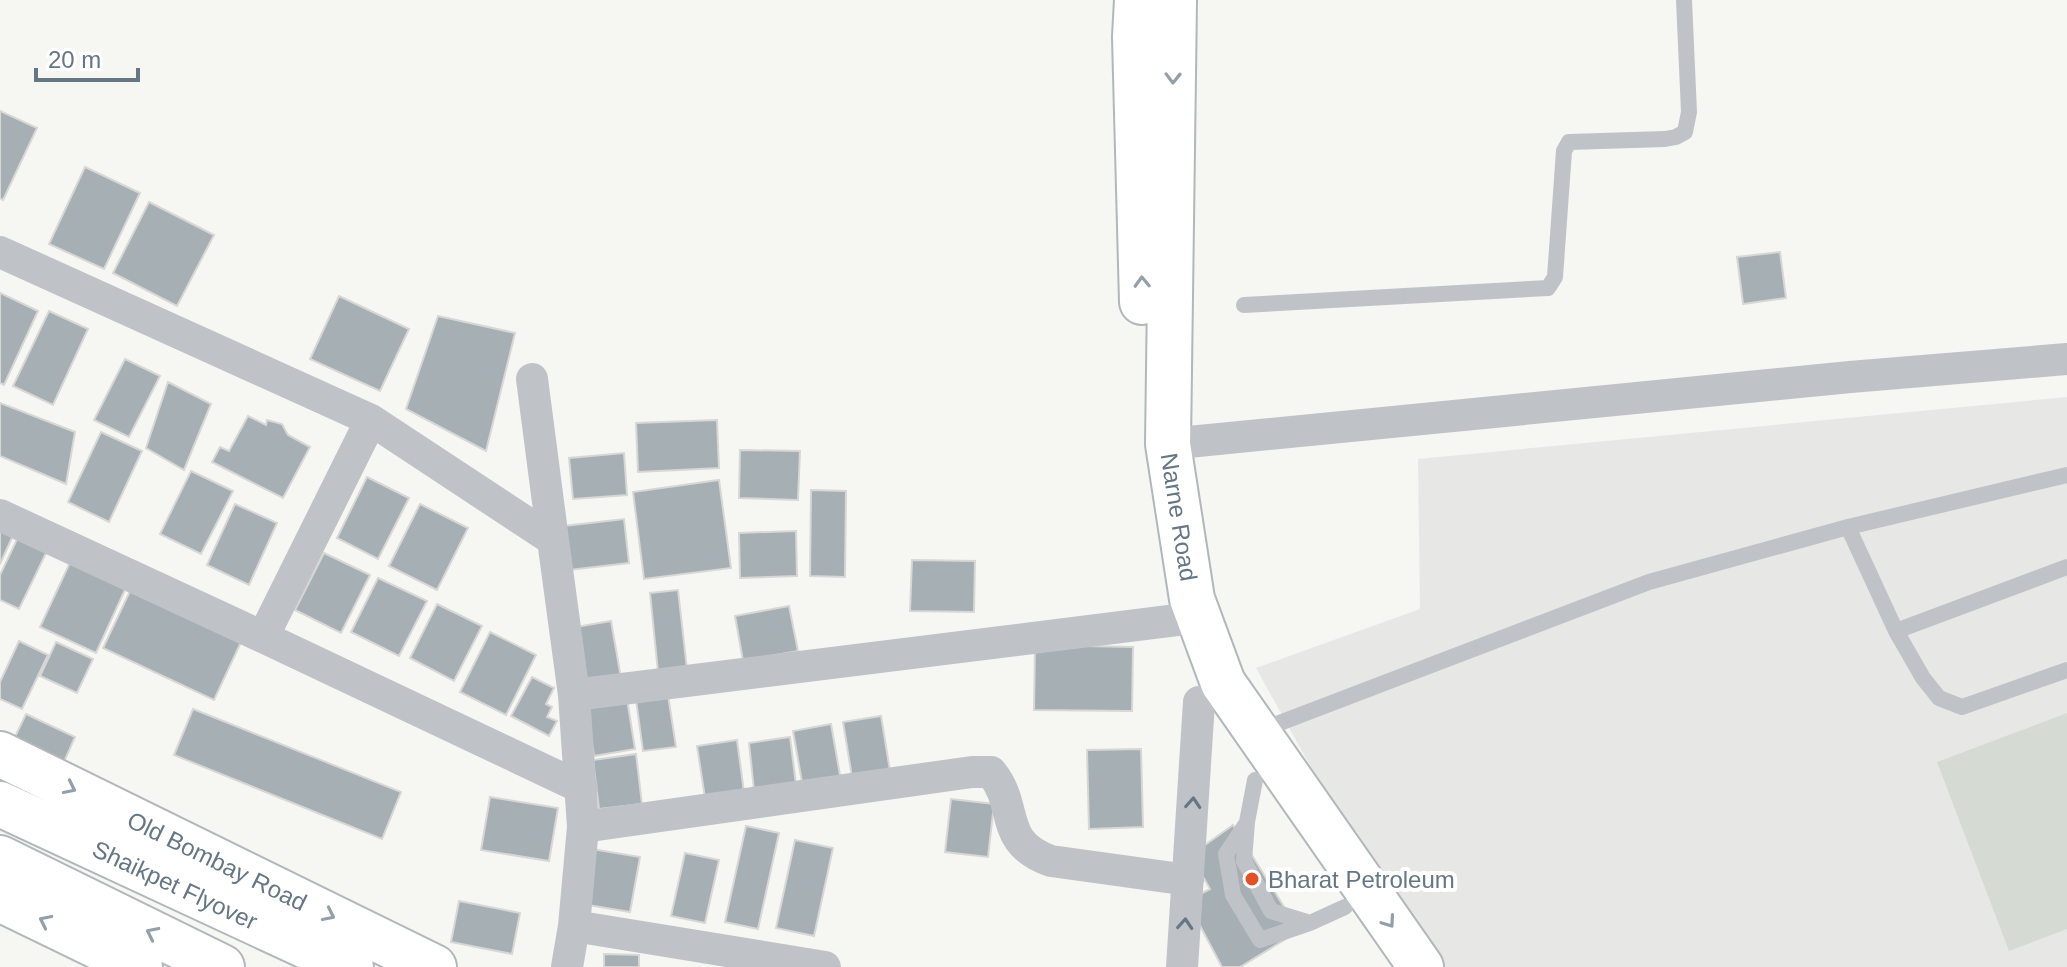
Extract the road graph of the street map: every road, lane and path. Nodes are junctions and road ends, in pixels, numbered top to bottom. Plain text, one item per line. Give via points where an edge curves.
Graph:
1 (1137, 0) edge
2 (1174, 0) edge
3 (1684, 0) edge
4 (0, 252) edge
5 (1244, 305) dead end
6 (2067, 359) edge
7 (532, 379) dead end
8 (371, 420) junction
9 (1168, 444) junction
10 (2067, 475) edge
11 (0, 515) edge
12 (1848, 527) junction
13 (553, 540) junction
14 (2067, 567) edge
15 (1177, 620) junction
16 (1896, 631) junction
17 (263, 637) junction
18 (2067, 670) edge
19 (574, 695) junction
20 (1199, 702) junction
21 (1256, 733) junction
22 (0, 754) edge
23 (1255, 780) junction
24 (582, 788) junction
25 (0, 804) edge
26 (1247, 822) junction
27 (583, 827) junction
28 (0, 858) edge
29 (1188, 880) junction
30 (0, 899) edge
31 (1328, 915) junction
32 (574, 926) junction
33 (140, 967) edge
34 (222, 967) edge
35 (351, 967) edge
36 (434, 967) edge
37 (567, 967) edge
38 (825, 967) edge
39 (1182, 967) edge
40 (1385, 967) edge
41 (1421, 967) edge

15 -> 1 main road, Narne Road via 1156,537 1142,446
2 -> 9 main road, Narne Road
3 - 5 lane via 1689,112 1685,132 1665,139 1569,142 1564,151 1555,277 1548,288
4 - 8 street
6 - 9 street
7 - 13 street
8 - 13 street
8 - 17 street
9 - 21 main road, Narne Road via 1192,599 1223,683
10 - 12 lane
11 - 17 street
12 - 16 lane
12 - 21 lane via 1649,582
13 - 19 street
14 - 16 lane
15 - 19 street
15 - 20 main road, Narne Road
16 - 18 lane via 1939,698 1962,707
17 - 24 street
19 - 24 street
20 - 23 main road, Narne Road
29 -> 20 street
21 -> 41 main road, Narne Road
22 -> 36 main road, Old Bombay Road
23 - 26 lane
23 - 31 main road, Narne Road
24 - 27 street
25 - 35 main road, Shaikpet Flyover
26 - 31 lane via 1244,861 1271,911
26 - 31 lane via 1226,854 1233,895 1260,940
27 - 29 street via 991,772 1015,835 1033,855
27 - 32 street
34 -> 28 main road
39 -> 29 street
33 -> 30 main road
31 - 40 main road, Narne Road
32 - 37 street
32 - 38 street

